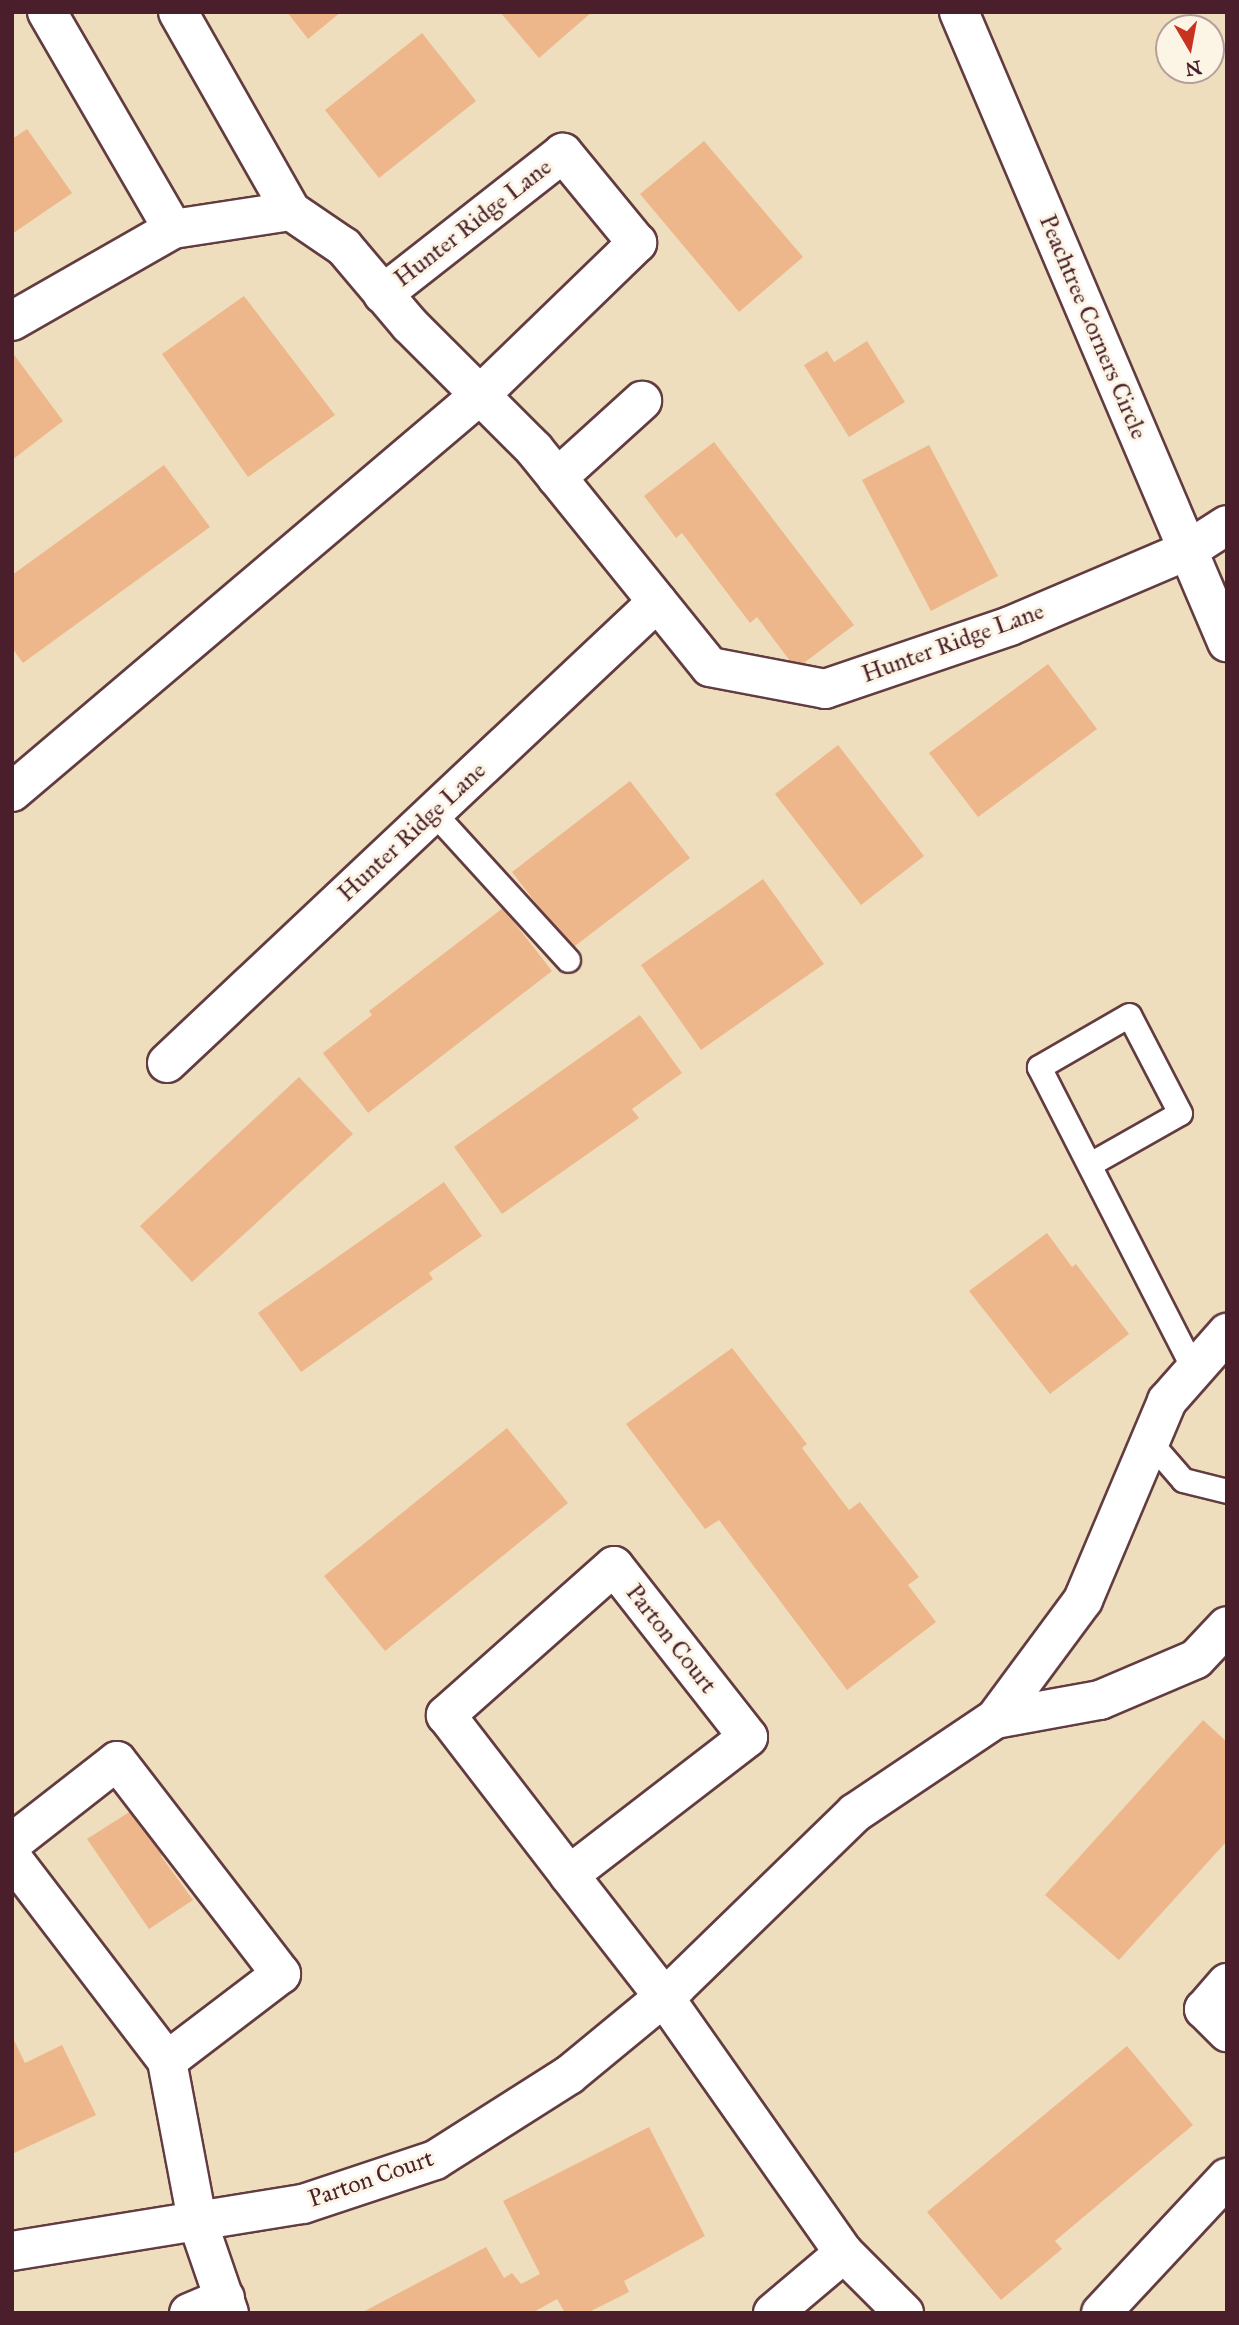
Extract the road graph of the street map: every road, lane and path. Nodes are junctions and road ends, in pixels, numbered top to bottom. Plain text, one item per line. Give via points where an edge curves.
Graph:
1 (47, 12) edge
2 (178, 12) edge
3 (960, 12) edge
4 (291, 211) junction
5 (173, 229) junction
6 (383, 294) junction
7 (12, 321) edge
8 (480, 395) junction
9 (642, 401) dead end
10 (557, 478) junction
11 (1227, 524) edge
12 (1188, 550) junction
13 (657, 602) junction
14 (1227, 642) edge
15 (12, 792) edge
16 (433, 812) junction
17 (568, 960) dead end
18 (167, 1063) dead end
19 (1090, 1164) junction
20 (1224, 1340) edge
21 (1194, 1370) junction
22 (1150, 1442) junction
23 (1227, 1491) edge
24 (1227, 1626) edge
25 (995, 1719) junction
26 (12, 1843) edge
27 (12, 1858) edge
28 (569, 1875) junction
29 (1227, 1983) edge
30 (663, 1997) junction
31 (1227, 2032) edge
32 (167, 2061) junction
33 (1227, 2178) edge
34 (197, 2220) junction
35 (12, 2251) edge
36 (844, 2253) junction
37 (227, 2305) edge
38 (189, 2313) edge
39 (773, 2313) edge
40 (904, 2313) edge
41 (1101, 2313) edge

1 - 5 street
2 - 4 street, Hunter Ridge Lane
3 - 12 street, Peachtree Corners Circle
4 - 5 street
4 - 6 street, Hunter Ridge Lane via 344,247
5 - 7 street
6 - 8 street, Hunter Ridge Lane
6 - 8 street, Hunter Ridge Lane via 562,153 637,243
8 - 10 street, Hunter Ridge Lane
8 - 15 street, Hunter Ridge Lane
9 - 10 street
10 - 13 street, Hunter Ridge Lane
11 - 12 street, Hunter Ridge Lane
12 - 13 street, Hunter Ridge Lane via 1010,626 825,689 710,667
12 - 14 street, Peachtree Corners Circle
13 - 16 street, Hunter Ridge Lane
16 - 17 lane
16 - 18 street, Hunter Ridge Lane
19 - 19 lane via 1039,1068 1129,1015 1180,1113
19 - 21 lane
20 - 21 street, Parton Court
21 - 22 street, Parton Court via 1167,1401
22 - 23 lane via 1184,1480
22 - 25 street, Parton Court via 1083,1600
24 - 25 street, Parton Court via 1196,1659 1100,1700
25 - 30 street, Parton Court via 855,1813
26 - 32 street via 117,1761 281,1974
27 - 32 street
28 - 28 street, Parton Court via 446,1715 614,1566 748,1737
28 - 30 street, Parton Court
29 - 31 street via 1204,2009
30 - 34 street, Parton Court via 569,2075 435,2160 303,2204
30 - 36 street, Parton Court
32 - 34 street
33 - 41 street
34 - 35 street, Parton Court
34 - 37 street
36 - 39 street
36 - 40 street, Parton Court
37 - 38 street

